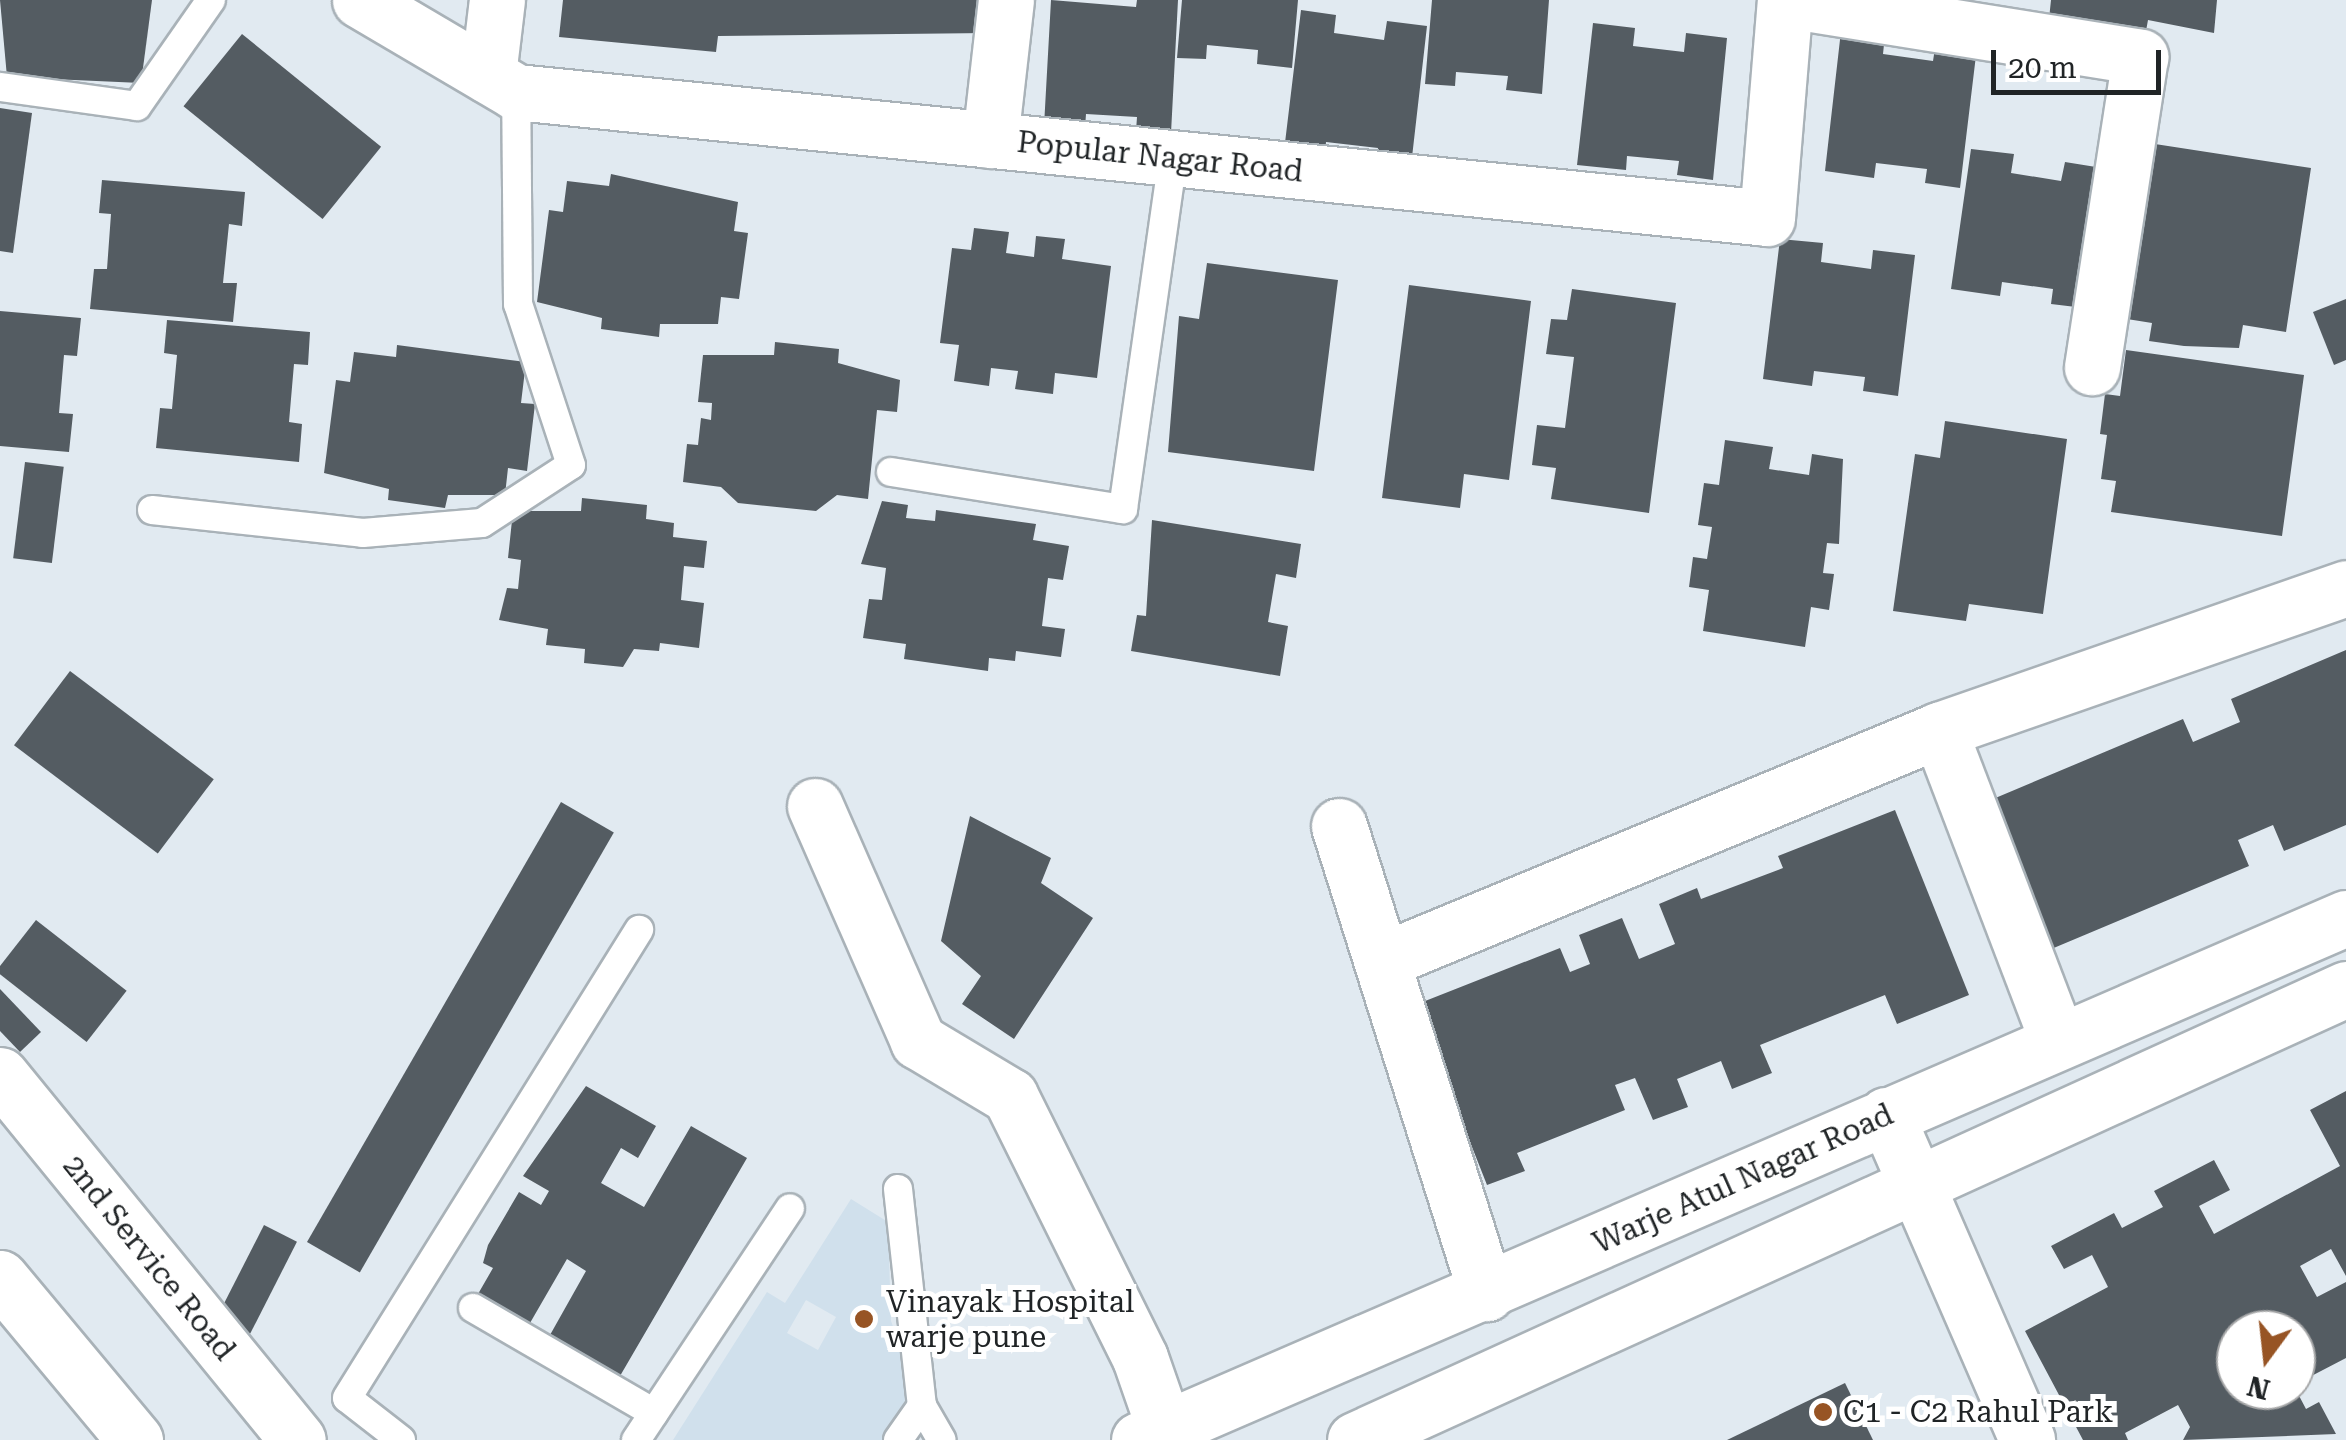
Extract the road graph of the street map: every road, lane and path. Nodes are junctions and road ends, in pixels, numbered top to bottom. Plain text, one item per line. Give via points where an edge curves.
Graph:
1 (212, 0) edge
2 (360, 0) edge
3 (497, 0) edge
4 (1006, 0) edge
5 (1786, 0) edge
6 (502, 84) junction
7 (0, 87) edge
8 (990, 140) junction
9 (1173, 158) junction
10 (2092, 368) dead end
11 (891, 472) dead end
12 (152, 510) dead end
13 (2346, 588) edge
14 (1939, 730) junction
15 (815, 806) dead end
16 (1339, 826) dead end
17 (2346, 918) edge
18 (640, 930) dead end
19 (1386, 959) junction
20 (2346, 989) edge
21 (2056, 1036) junction
22 (0, 1075) edge
23 (1886, 1115) junction
24 (1913, 1182) junction
25 (898, 1189) dead end
26 (790, 1208) dead end
27 (0, 1278) edge
28 (1486, 1293) junction
29 (473, 1308) dead end
30 (922, 1406) junction
31 (654, 1413) junction
32 (1152, 1434) edge
33 (135, 1440) edge
34 (298, 1440) edge
35 (401, 1440) edge
36 (636, 1440) edge
37 (898, 1440) edge
38 (942, 1440) edge
39 (1355, 1440) edge
40 (2026, 1440) edge

1 - 7 lane via 137,106
2 - 6 street, Popular Nagar Road
3 - 6 street
4 - 8 street
5 - 9 street, Popular Nagar Road via 1767,218
5 - 10 street via 2140,57
6 - 8 street, Popular Nagar Road
6 - 12 lane via 518,304 571,465 482,522 363,533
8 - 9 street, Popular Nagar Road
9 - 11 lane via 1123,509
13 - 14 street
14 - 19 street
14 - 21 street
15 - 32 street via 918,1040 1010,1096 1140,1358
16 - 19 street
17 - 21 street, Warje Atul Nagar Road
18 - 35 lane via 346,1398
19 - 28 street
20 - 24 street
21 - 23 street, Warje Atul Nagar Road
22 - 34 street, 2nd Service Road
23 - 24 street
23 - 28 street, Warje Atul Nagar Road
24 - 39 street
24 - 40 street
25 - 30 lane
26 - 31 lane
27 - 33 street
28 - 32 street, Warje Atul Nagar Road
29 - 31 lane
30 - 37 lane
30 - 38 lane
31 - 36 lane

